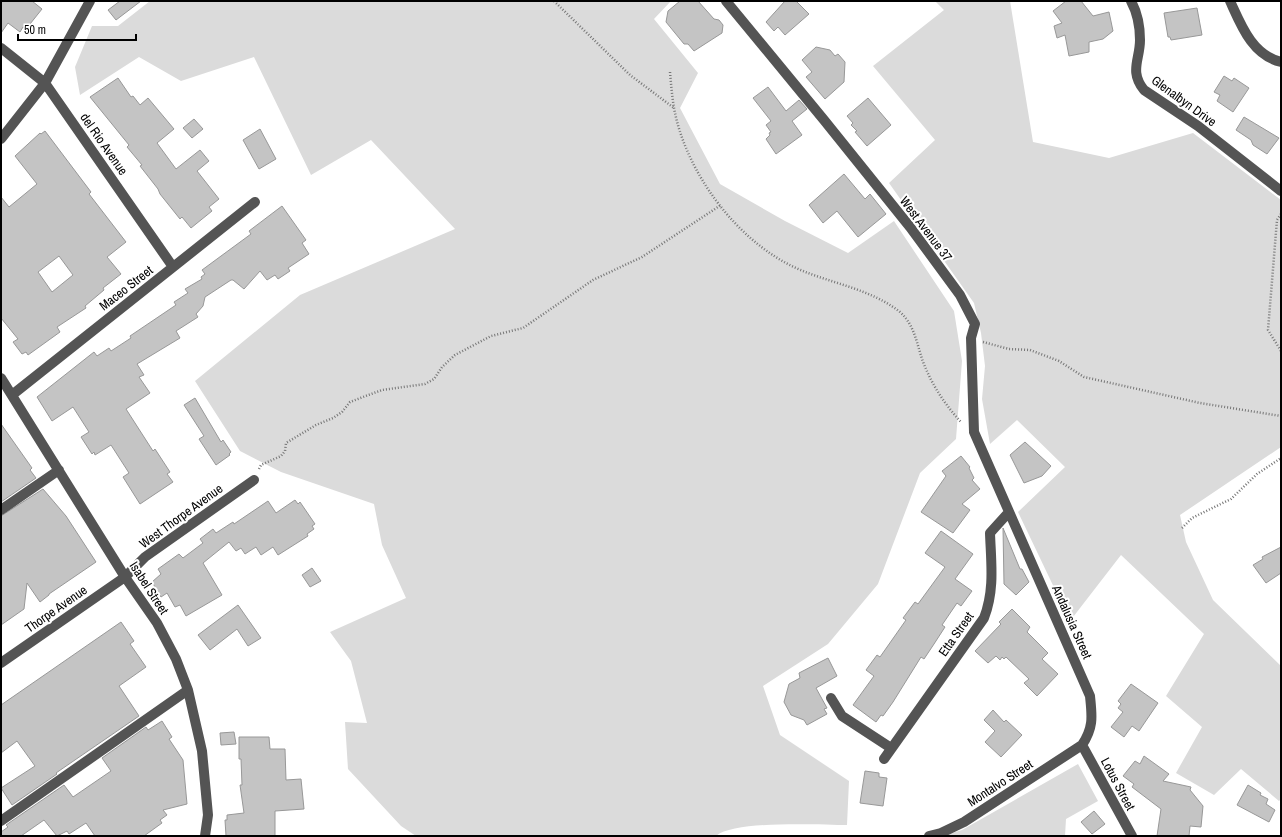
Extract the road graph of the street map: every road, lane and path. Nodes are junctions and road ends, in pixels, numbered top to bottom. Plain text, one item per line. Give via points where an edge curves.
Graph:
1 (90, 1) edge
2 (554, 1) edge
3 (726, 1) edge
4 (1131, 1) edge
5 (1230, 1) edge
6 (1, 48) edge
7 (1281, 62) edge
8 (670, 72) dead end
9 (45, 83) junction
10 (674, 109) junction
11 (1, 139) edge
12 (1281, 191) edge
13 (255, 202) dead end
14 (721, 205) junction
15 (1281, 214) edge
16 (173, 267) junction
17 (971, 338) junction
18 (1281, 351) edge
19 (1, 378) edge
20 (12, 395) junction
21 (1281, 416) edge
22 (974, 432) junction
23 (1281, 458) edge
24 (59, 470) junction
25 (254, 480) joint
26 (1, 510) edge
27 (1009, 512) junction
28 (1182, 528) dead end
29 (125, 577) junction
30 (1, 663) edge
31 (188, 690) junction
32 (830, 698) dead end
33 (1082, 745) junction
34 (892, 748) junction
35 (884, 758) dead end
36 (1, 821) edge
37 (205, 836) edge
38 (929, 836) edge
39 (1132, 836) edge

1 - 9 street
2 - 10 path via 630,75
3 - 17 street, West Avenue 37 via 910,227 960,295 975,324
4 - 12 street, Glenalbyn Drive via 1139,23 1140,39 1136,68 1138,83
5 - 7 street via 1251,42 1275,61
6 - 9 street, del Rio Avenue
8 - 10 path
9 - 11 street
9 - 16 street, del Rio Avenue
10 - 14 path via 699,176
13 - 16 street, Maceo Street
14 - 22 path via 747,234 771,255 801,270 866,293 901,313 916,336 926,369 944,402
14 - 25 path via 642,257 593,280 523,328 491,336 462,351 442,367 434,380 425,384 382,390 350,402 333,418 286,443 285,452 261,465
15 - 18 path via 1277,220 1268,330
16 - 20 street, Maceo Street
17 - 21 path via 1009,349 1030,350 1059,361 1084,377 1200,403
17 - 22 street, West Avenue 37
19 - 20 street, Isabel Street
20 - 24 street, Isabel Street
22 - 27 street, West Avenue 37
23 - 28 path via 1257,474 1231,499 1192,518
24 - 26 street
24 - 29 street, Isabel Street
25 - 29 street, West Thorpe Avenue via 145,557
27 - 33 street, Andalusia Street via 1090,696 1090,734
27 - 34 street, Etta Street via 990,533 992,588 984,618
29 - 30 street, Thorpe Avenue
29 - 31 street, Isabel Street via 156,623 176,659
31 - 36 street
31 - 37 street, Isabel Street via 202,751 208,815
32 - 34 street via 842,716
33 - 38 street, Montalvo Street via 964,822
33 - 39 street, Lotus Street
34 - 35 street, Etta Street

